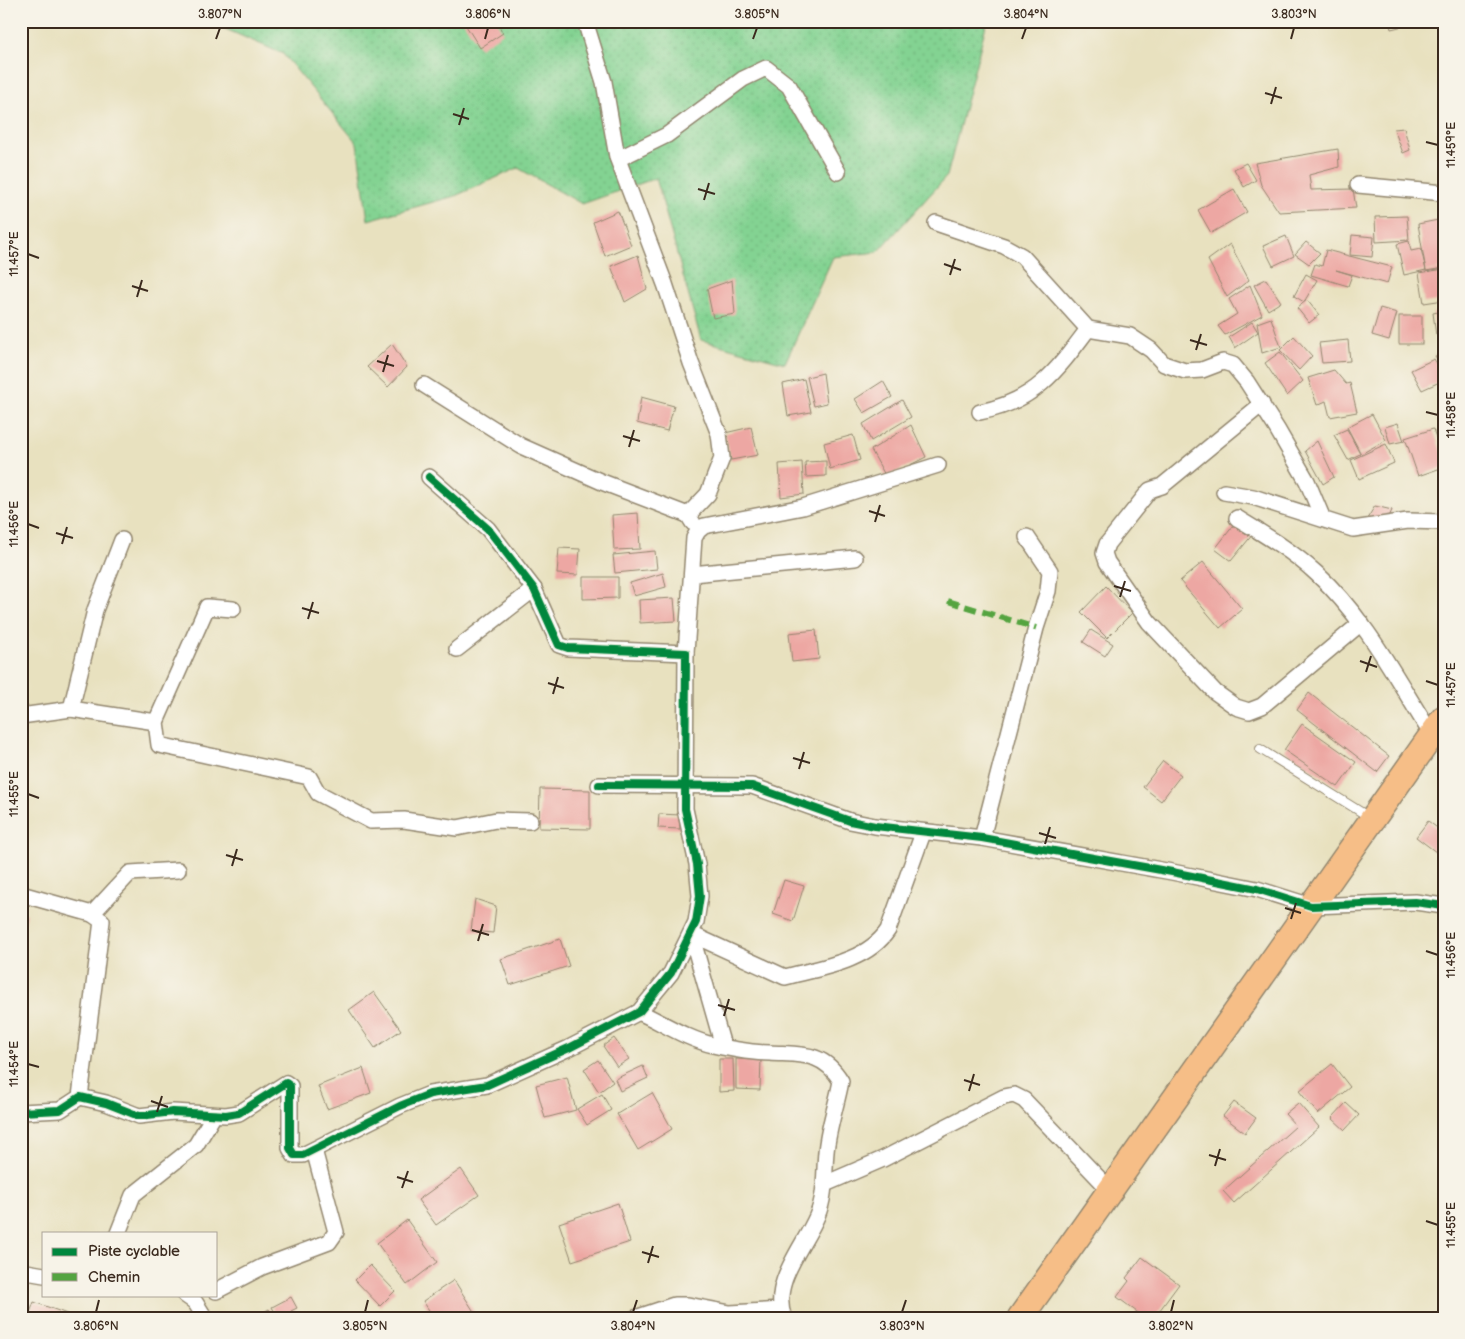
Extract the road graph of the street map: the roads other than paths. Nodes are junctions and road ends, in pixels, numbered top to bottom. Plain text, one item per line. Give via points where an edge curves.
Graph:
1 (585, 21) edge
2 (618, 158) junction
3 (838, 172) dead end
4 (1358, 185) dead end
5 (1444, 193) edge
6 (936, 223) dead end
7 (1088, 329) junction
8 (424, 385) dead end
9 (1262, 404) junction
10 (980, 412) dead end
11 (938, 465) dead end
12 (429, 477) dead end
13 (1224, 492) dead end
14 (688, 515) junction
15 (1238, 518) dead end
16 (1323, 519) junction
17 (1444, 522) edge
18 (698, 530) junction
19 (1027, 536) dead end
20 (122, 540) dead end
21 (855, 558) dead end
22 (692, 574) junction
23 (534, 588) junction
24 (233, 609) dead end
25 (1360, 623) junction
26 (457, 649) dead end
27 (686, 652) junction
28 (71, 709) junction
29 (21, 716) edge
30 (156, 722) junction
31 (1438, 726) edge
32 (1260, 749) dead end
33 (599, 785) dead end
34 (685, 787) junction
35 (1371, 818) junction
36 (530, 821) dead end
37 (923, 833) junction
38 (982, 838) junction
39 (178, 870) dead end
40 (21, 894) edge
41 (1311, 906) junction
42 (1444, 906) edge
43 (92, 914) junction
44 (691, 934) junction
45 (640, 1012) junction
46 (723, 1046) junction
47 (80, 1097) junction
48 (21, 1112) edge
49 (214, 1115) junction
50 (314, 1150) junction
51 (825, 1184) junction
52 (1110, 1190) junction
53 (118, 1232) edge
54 (21, 1271) edge
55 (42, 1274) edge
56 (218, 1290) edge
57 (196, 1298) edge
58 (783, 1314) edge
59 (205, 1318) edge
60 (636, 1318) edge
61 (1020, 1318) edge

1 - 2 street via 604,82
2 - 3 street via 667,135 743,79 766,68 789,86
2 - 14 street via 719,434 722,458 708,494
4 - 5 street
6 - 7 street via 1004,246 1022,256
7 - 9 street via 1130,336 1151,350 1164,364 1186,371 1202,370 1223,362 1233,365
7 - 10 street via 1037,389 1005,407
8 - 14 street via 521,446
9 - 16 street via 1307,481
9 - 25 street via 1162,486 1150,490 1107,544 1104,553 1107,562 1149,622 1215,692 1236,707 1250,711 1262,706
11 - 18 street via 803,507 704,526
12 - 23 street via 488,528
13 - 16 street via 1253,497
14 - 18 street
15 - 25 street via 1294,553 1318,574
16 - 17 street via 1352,529 1408,521
18 - 22 street via 694,538
19 - 38 street via 1050,571 1048,591
20 - 28 street via 95,610
21 - 22 street
22 - 27 street
23 - 26 street
23 - 27 street via 559,645 568,648
24 - 30 street via 207,607
25 - 31 street
27 - 34 street
28 - 29 street
28 - 30 street
30 - 36 street via 159,744 308,778 318,793 371,821 404,820 457,828 496,820
31 - 35 main road
32 - 35 lane
33 - 34 street
34 - 37 street via 752,786 850,821
34 - 44 street via 687,826 697,864 700,896
35 - 41 main road
37 - 38 street
37 - 44 street via 888,930 882,939 850,959 785,977
38 - 41 street via 1257,889
39 - 43 street via 130,873
40 - 43 street
41 - 42 street via 1415,902
41 - 52 main road
43 - 47 street via 102,921
44 - 45 street via 671,973
44 - 46 street
45 - 46 street via 693,1038
45 - 50 street via 487,1085 430,1094
46 - 51 street via 769,1054 815,1056 836,1072 841,1081 826,1150
47 - 48 street via 60,1110
47 - 49 street via 139,1116 173,1112
49 - 50 street via 238,1113 286,1083 290,1086 290,1148 294,1155
49 - 53 street via 196,1145 133,1195
50 - 56 street via 336,1232 333,1237 329,1242 262,1267
51 - 52 street via 1014,1095 1024,1100
51 - 58 street via 818,1214 781,1290
52 - 61 main road
54 - 55 street
57 - 59 street
58 - 60 street via 730,1313 674,1305

